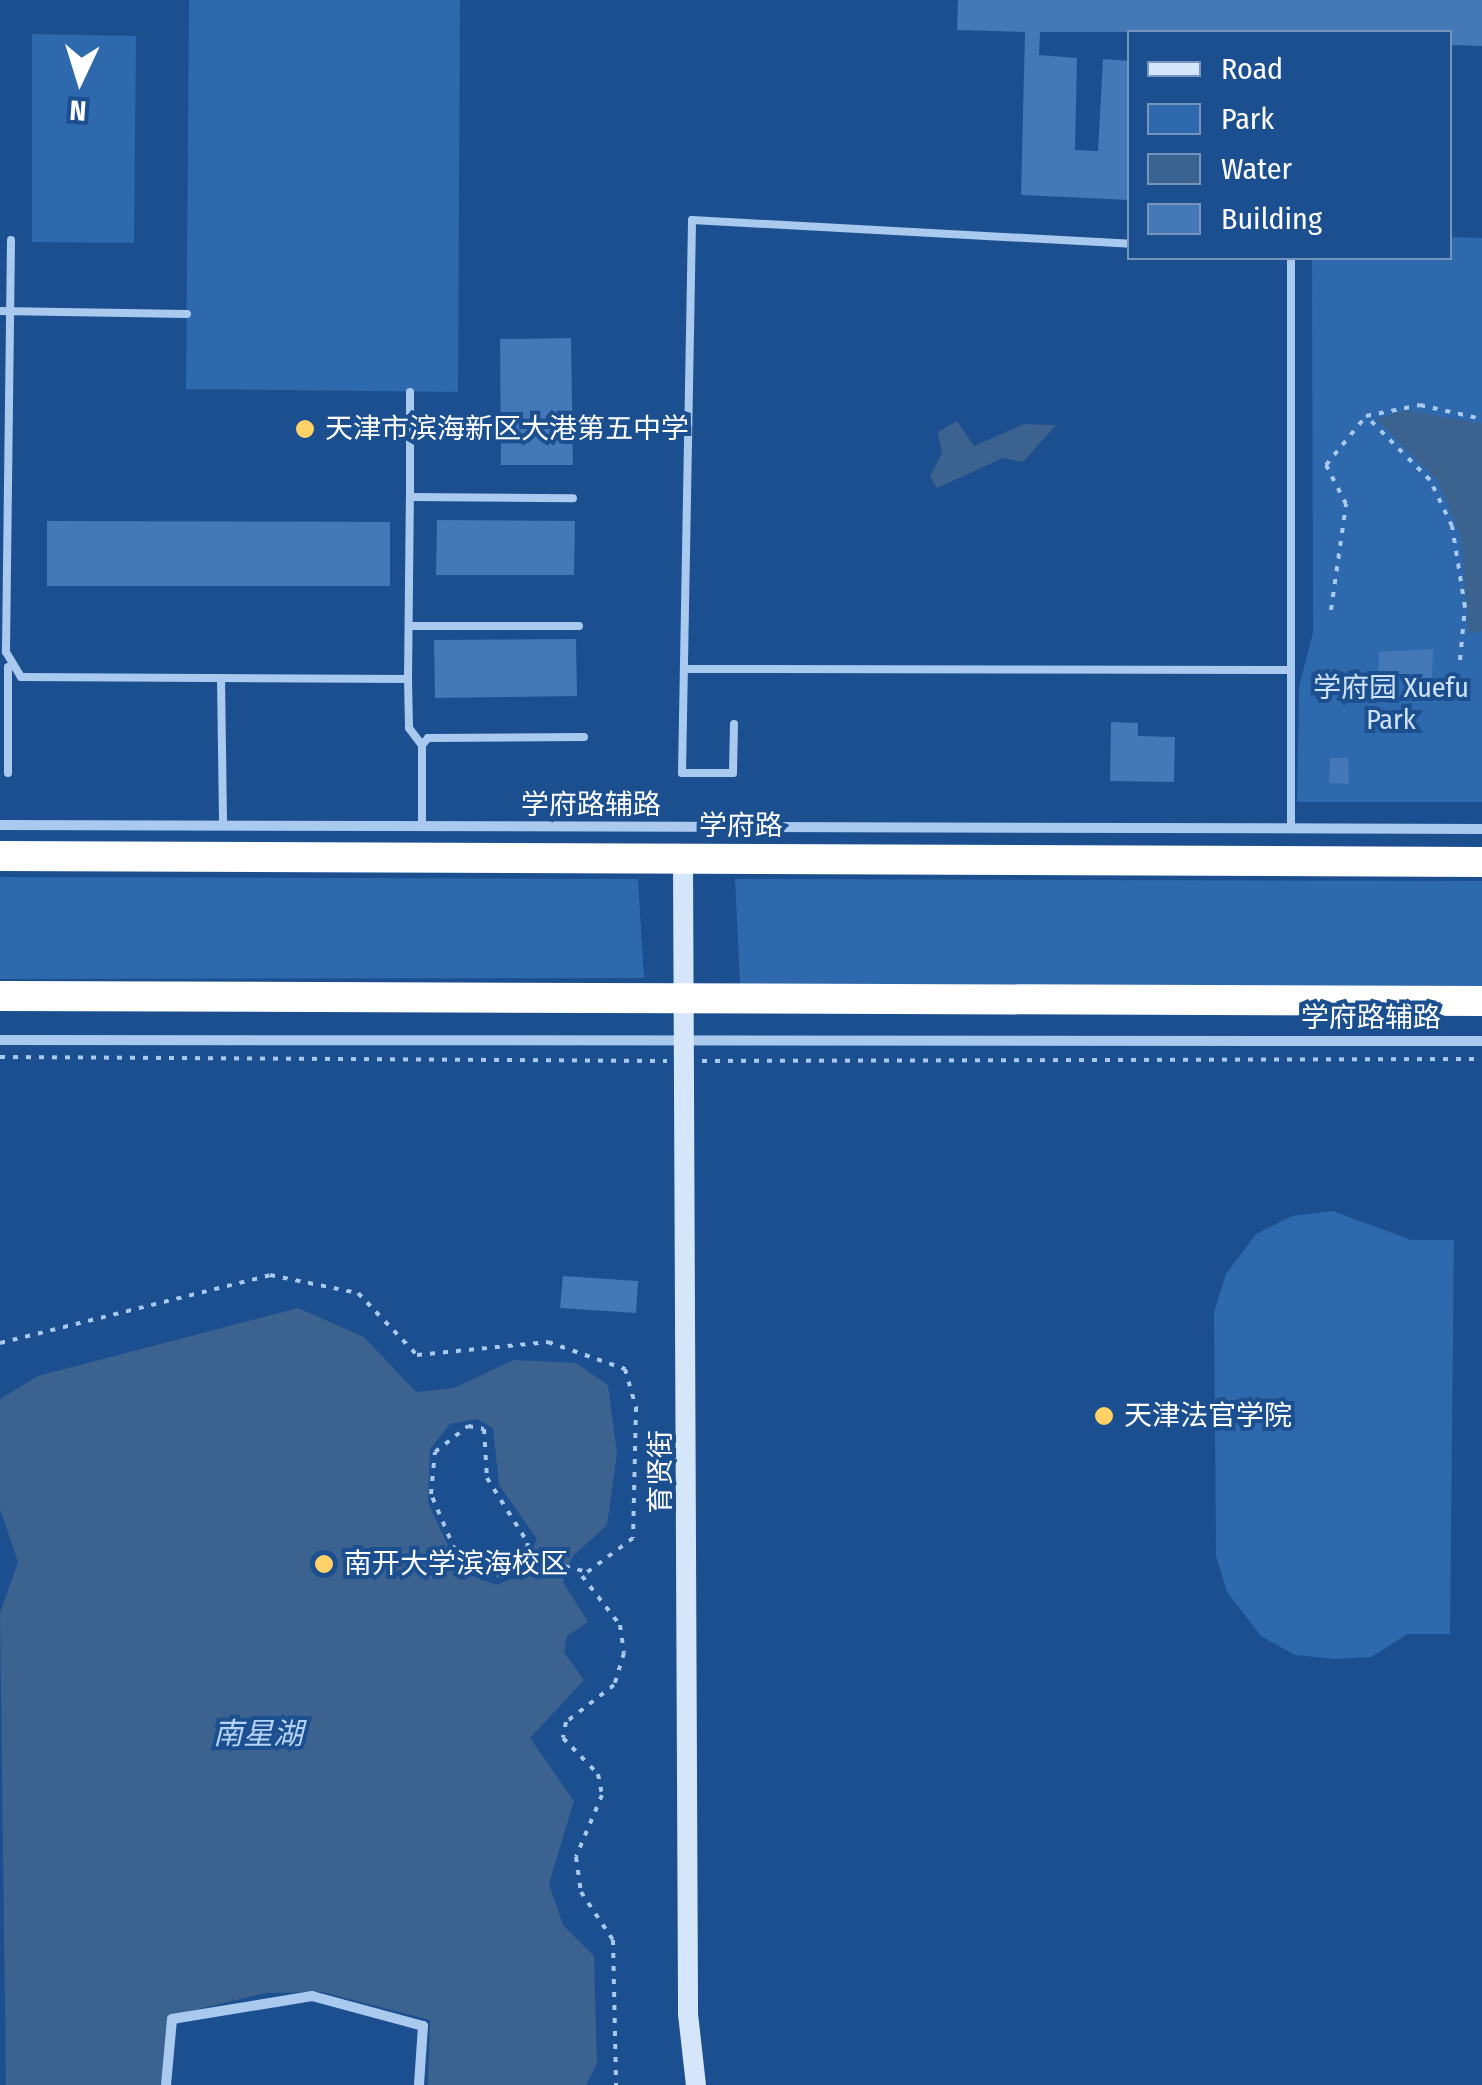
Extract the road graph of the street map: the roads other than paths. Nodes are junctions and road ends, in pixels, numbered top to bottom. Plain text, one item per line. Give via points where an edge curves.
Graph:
1 (11, 240) dead end
2 (1127, 244) edge
3 (1291, 260) edge
4 (5, 311) edge
5 (187, 314) dead end
6 (410, 392) dead end
7 (4, 425) edge
8 (410, 497) junction
9 (573, 498) dead end
10 (408, 626) junction
11 (579, 626) dead end
12 (8, 667) junction
13 (686, 669) junction
14 (1291, 670) junction
15 (222, 678) junction
16 (408, 679) junction
17 (4, 706) edge
18 (734, 724) dead end
19 (584, 737) dead end
20 (422, 745) junction
21 (8, 772) dead end
22 (0, 825) edge
23 (223, 826) junction
24 (422, 827) junction
25 (1291, 828) junction
26 (1482, 829) edge
27 (0, 856) edge
28 (684, 859) junction
29 (1482, 862) edge
30 (0, 996) edge
31 (684, 998) junction
32 (1482, 1001) edge
33 (685, 1038) junction
34 (0, 1040) edge
35 (1482, 1041) edge
36 (166, 2085) edge
37 (419, 2085) edge
38 (696, 2085) edge

1 - 4 lane
2 - 13 lane via 692,220
3 - 14 lane
4 - 5 lane
4 - 7 lane
6 - 8 lane
7 - 12 lane
8 - 9 lane
8 - 10 lane
10 - 11 lane
10 - 16 lane
12 - 15 lane via 21,677
12 - 17 lane
13 - 14 lane
13 - 18 lane via 682,773 733,773
14 - 25 lane
15 - 16 lane
15 - 23 lane
16 - 20 lane via 409,728
17 - 21 lane
19 - 20 lane via 428,738
20 - 24 lane
22 - 23 street, 学府路辅路
23 - 24 street, 学府路辅路
24 - 25 street, 学府路辅路
25 - 26 street, 学府路辅路
27 - 28 highway, 学府路
28 - 29 highway, 学府路
28 - 31 street, 育贤街
30 - 31 highway
31 - 32 highway
31 - 33 street, 育贤街
33 - 34 street, 学府路辅路
33 - 35 street, 学府路辅路
33 - 38 street, 育贤街 via 688,2014
36 - 37 street via 172,2019 312,1996 423,2026

